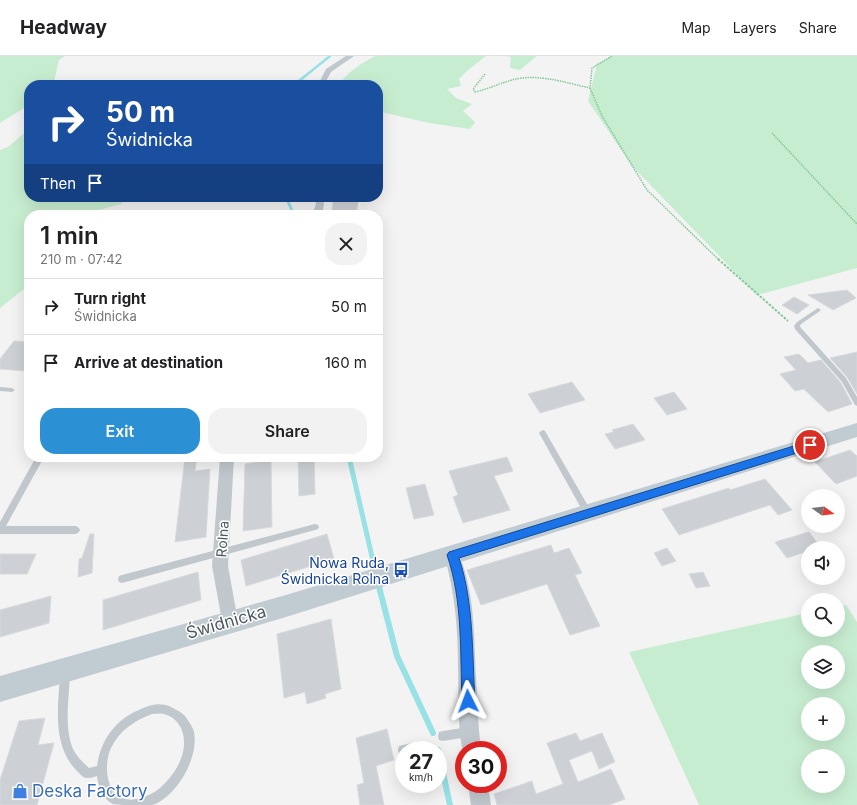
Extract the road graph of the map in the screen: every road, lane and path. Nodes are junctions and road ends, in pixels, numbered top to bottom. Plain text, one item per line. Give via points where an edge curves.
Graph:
1 (350, 56) edge
2 (612, 56) edge
3 (485, 74) dead end
4 (322, 80) edge
5 (590, 88) junction
6 (772, 133) dead end
7 (857, 224) edge
8 (818, 310) dead end
9 (798, 329) junction
10 (0, 389) edge
11 (12, 390) dead end
12 (857, 403) edge
13 (857, 430) edge
14 (543, 433) dead end
15 (37, 462) edge
16 (227, 462) edge
17 (588, 514) junction
18 (315, 527) dead end
19 (0, 530) edge
20 (76, 530) dead end
21 (221, 552) junction
22 (452, 555) junction
23 (122, 579) dead end
24 (230, 621) junction
25 (66, 669) junction
26 (0, 689) edge
27 (470, 732) junction
28 (443, 736) dead end
29 (471, 741) edge
30 (101, 770) junction
31 (479, 793) edge
32 (481, 805) edge

1 - 4 street via 330,69
2 - 5 path via 592,68
3 - 5 path via 473,89 474,92 522,78 536,78
5 - 9 path via 602,116 647,190 701,244
6 - 7 path
8 - 9 lane via 799,323
9 - 12 lane via 844,380
10 - 11 lane
13 - 17 street, Świdnicka
14 - 17 lane
15 - 19 lane
16 - 21 street, Rolna
17 - 22 street, Świdnicka
18 - 21 lane
19 - 20 lane
21 - 23 lane
21 - 24 street, Rolna via 220,566
22 - 24 street, Świdnicka
22 - 27 street via 459,574 465,624
24 - 25 street, Świdnicka
25 - 26 street, Świdnicka
25 - 30 lane via 63,698 65,741 74,760 87,774
27 - 28 lane
27 - 29 street
30 - 30 lane via 103,785 116,801 136,805 159,796 178,778 184,767 190,739 186,725 178,715 166,709 152,709 137,714 123,724 112,737 104,753
31 - 32 street

